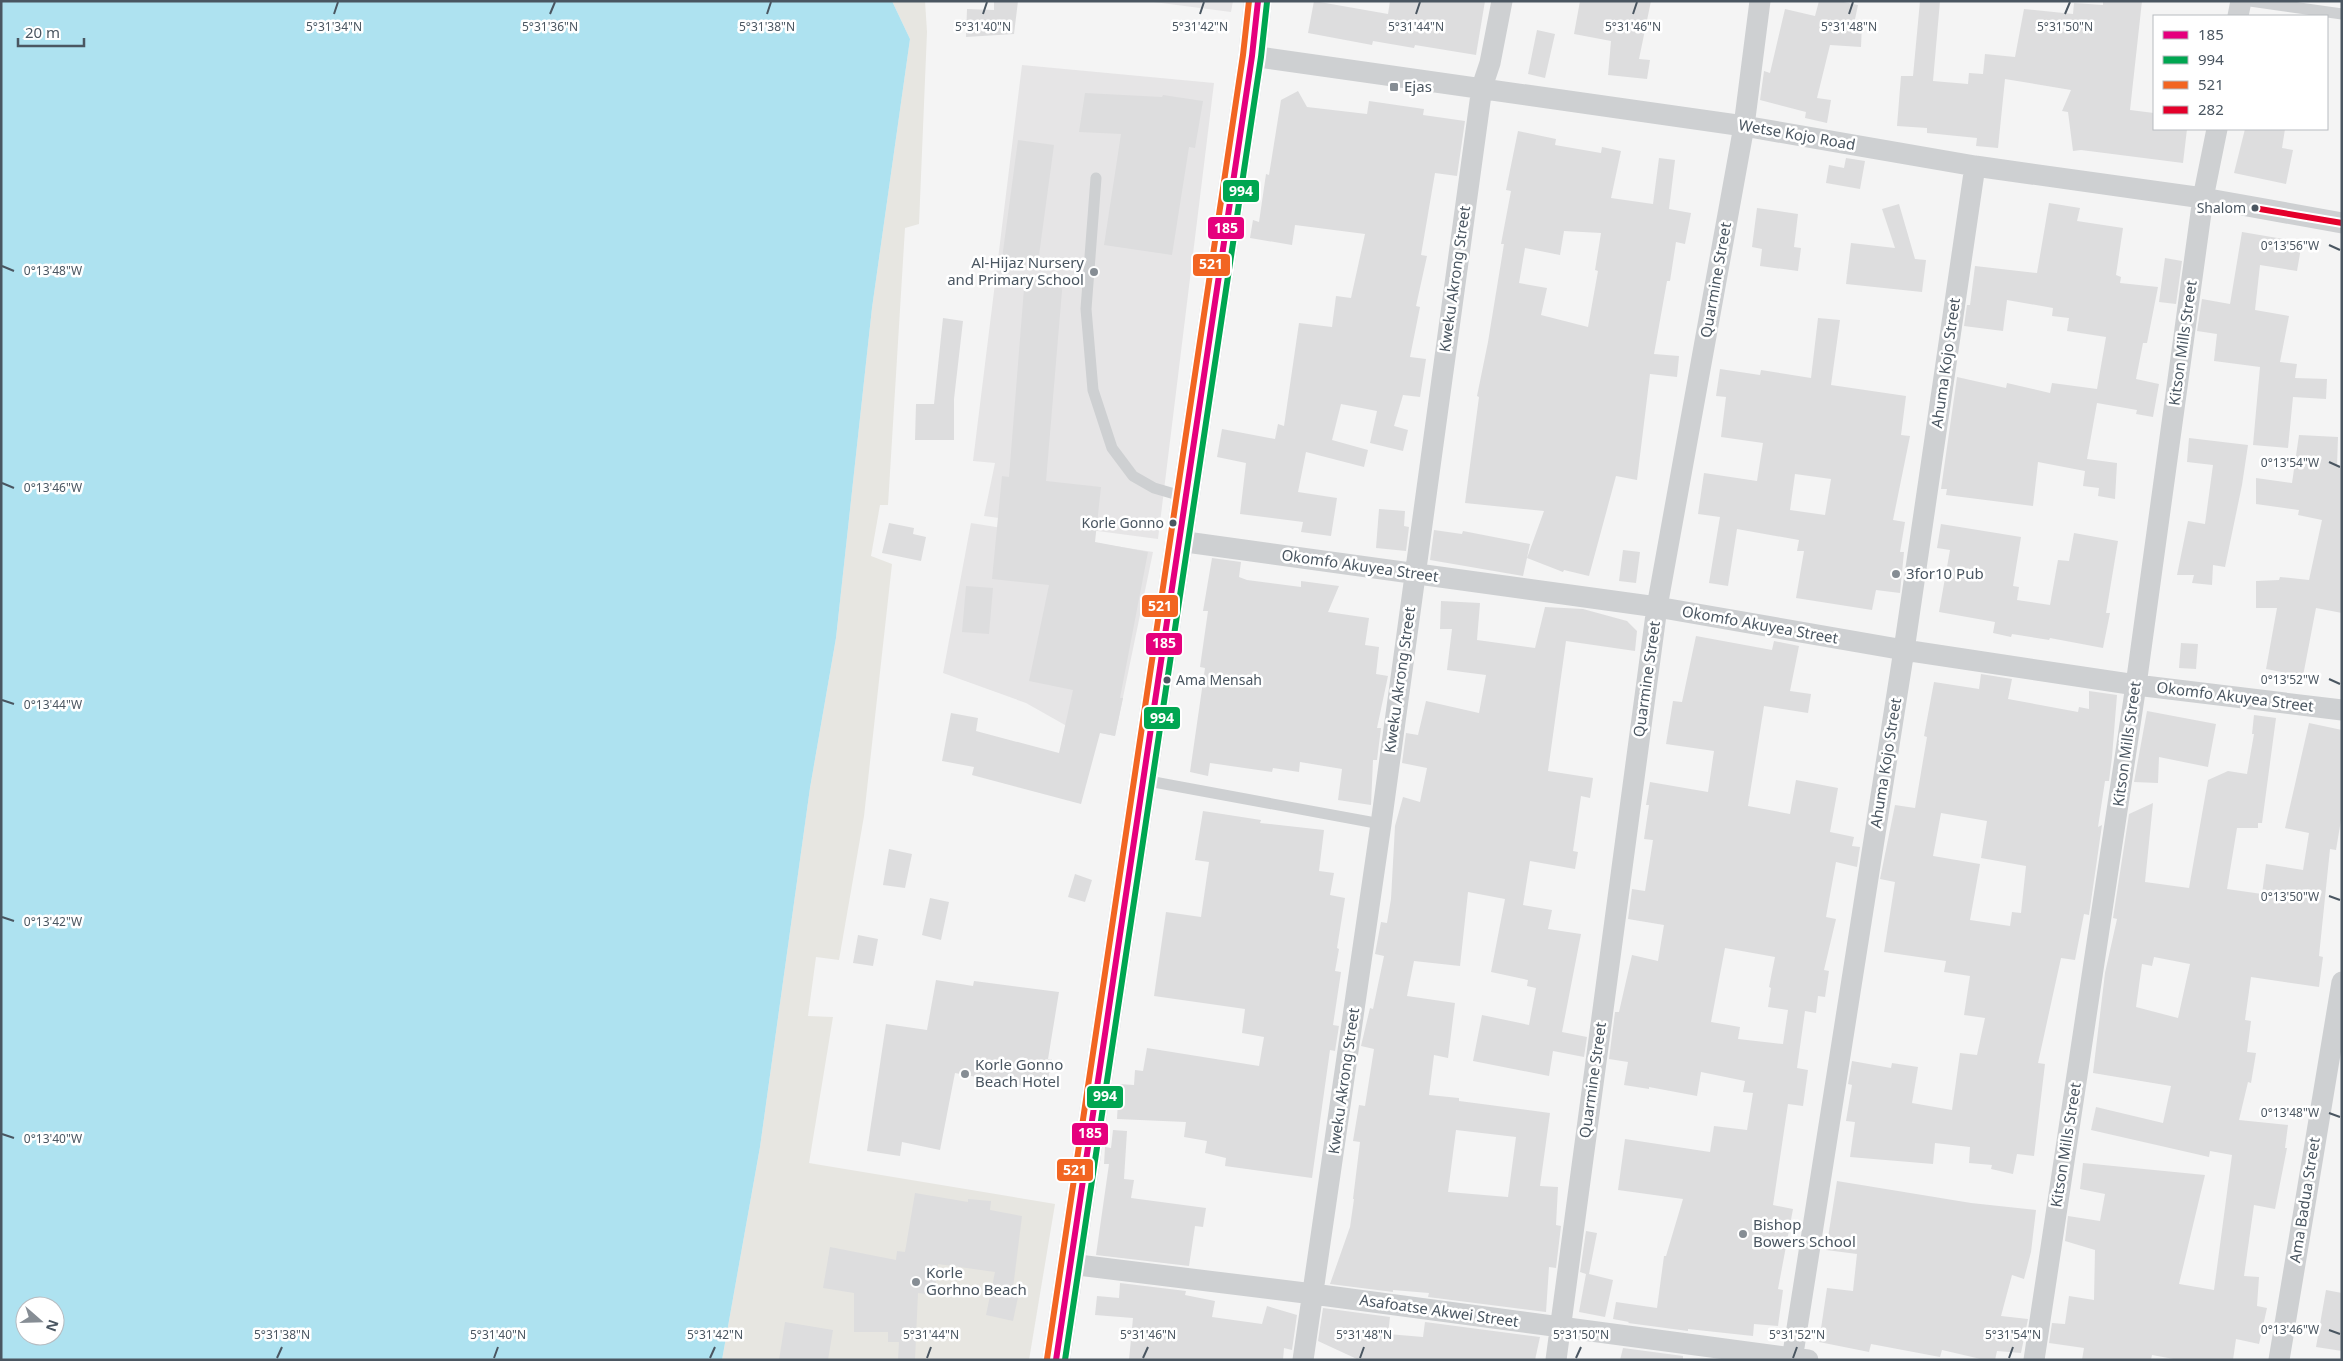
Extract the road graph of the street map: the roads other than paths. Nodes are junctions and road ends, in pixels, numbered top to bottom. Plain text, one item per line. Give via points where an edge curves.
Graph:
1 (1258, 1) edge
2 (1502, 1) edge
3 (1760, 1) edge
4 (2241, 1) edge
5 (2250, 1) edge
6 (2342, 14) edge
7 (2238, 15) edge
8 (1252, 56) junction
9 (1482, 87) junction
10 (1744, 126) junction
11 (2216, 130) edge
12 (1975, 166) junction
13 (1096, 178) dead end
14 (2203, 198) junction
15 (2342, 223) edge
16 (1184, 498) junction
17 (1179, 541) junction
18 (1414, 574) junction
19 (1657, 607) junction
20 (1904, 650) junction
21 (2136, 685) junction
22 (2342, 710) edge
23 (1143, 780) junction
24 (1381, 824) junction
25 (2342, 982) edge
26 (1070, 1264) junction
27 (1313, 1294) junction
28 (1560, 1327) junction
29 (1798, 1359) edge
30 (1056, 1360) edge
31 (1303, 1360) edge
32 (1556, 1360) edge
33 (2034, 1360) edge
34 (2279, 1360) edge

1 - 8 main road
2 - 9 street, Kweku Akrong Street
3 - 10 street, Quarmine Street
4 - 7 street
5 - 6 lane
8 - 9 street, Wetse Kojo Road
8 - 16 main road
9 - 10 street, Wetse Kojo Road
9 - 18 street, Kweku Akrong Street
10 - 12 street, Wetse Kojo Road
10 - 19 street, Quarmine Street
11 - 14 street, Kitson Mills Street
12 - 14 street, Wetse Kojo Road
12 - 20 street, Ahuma Kojo Street
13 - 16 lane via 1086,309 1093,390 1112,448 1133,476 1154,488
14 - 15 street, Wetse Kojo Road
14 - 21 street, Kitson Mills Street
16 - 17 main road
17 - 18 street, Okomfo Akuyea Street
17 - 23 main road
18 - 19 street, Okomfo Akuyea Street
18 - 24 street, Kweku Akrong Street
19 - 20 street, Okomfo Akuyea Street
19 - 28 street, Quarmine Street
20 - 21 street, Okomfo Akuyea Street
20 - 29 street, Ahuma Kojo Street
21 - 22 street, Okomfo Akuyea Street
21 - 33 street, Kitson Mills Street
23 - 24 lane
23 - 26 main road
24 - 27 street, Kweku Akrong Street
25 - 34 street, Ama Badua Street
26 - 27 street, Asafoatse Akwei Street
26 - 30 main road
27 - 28 street, Asafoatse Akwei Street
27 - 31 street, Kweku Akrong Street
28 - 29 street, Asafoatse Akwei Street
28 - 32 street, Quarmine Street

